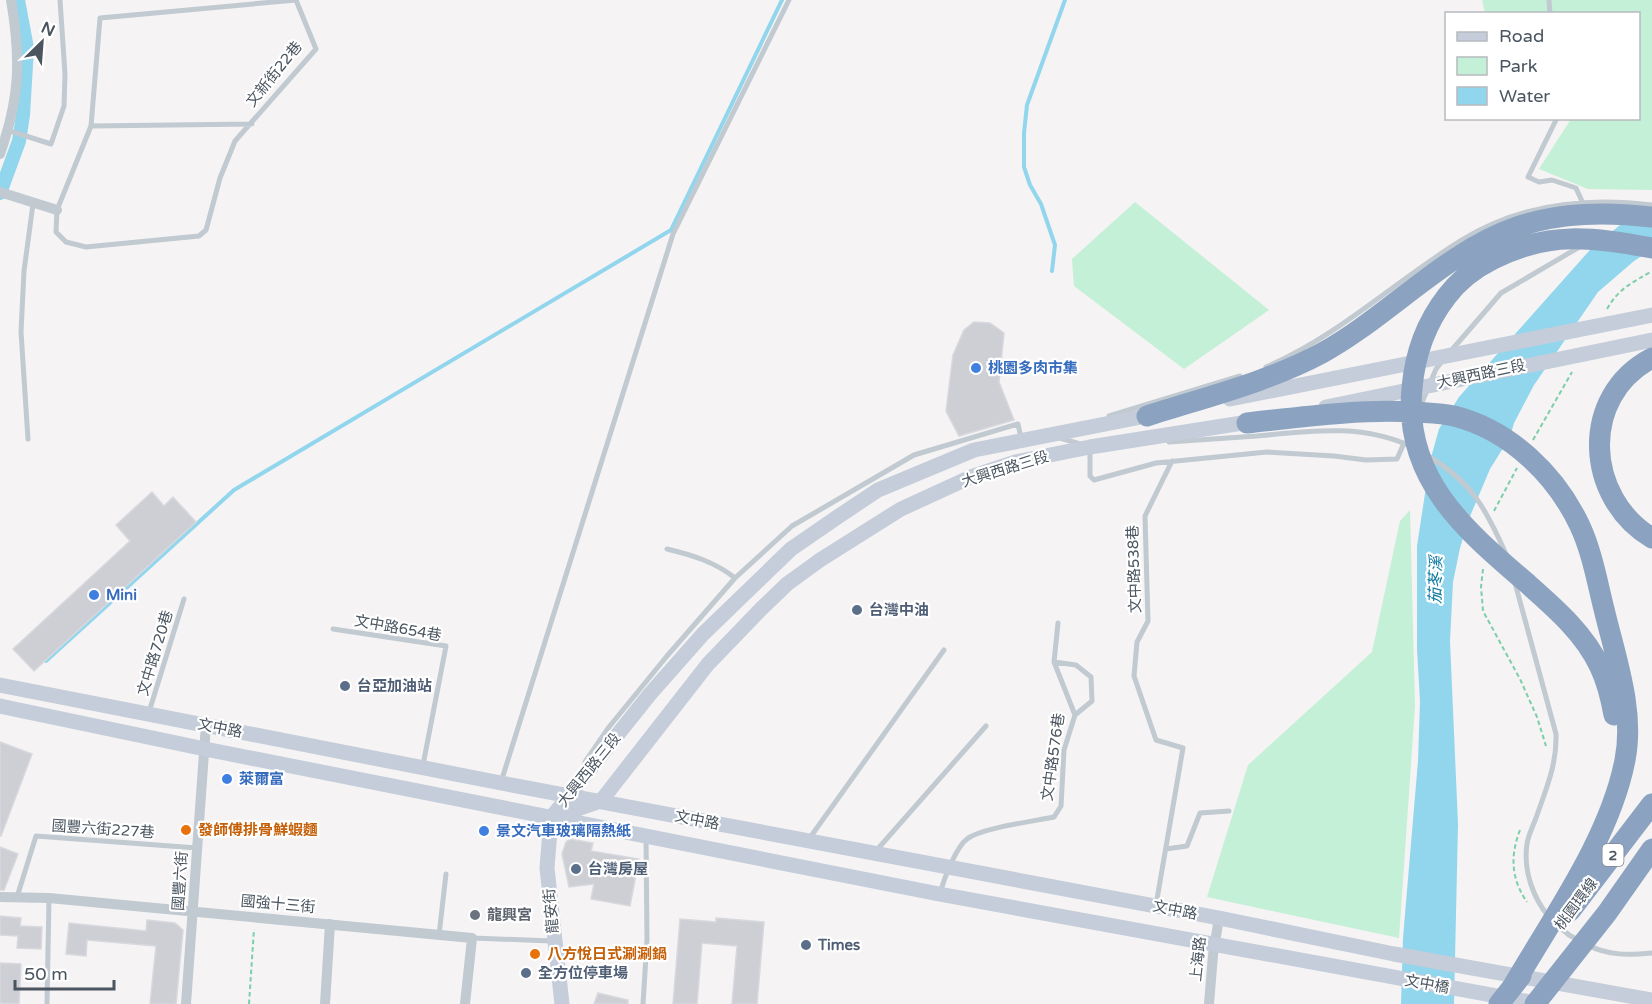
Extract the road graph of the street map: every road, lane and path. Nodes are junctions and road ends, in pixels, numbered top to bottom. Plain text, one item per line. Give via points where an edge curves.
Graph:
1 (11, 0) edge
2 (60, 0) edge
3 (789, 0) edge
4 (1556, 120) edge
5 (252, 124) junction
6 (91, 126) junction
7 (8, 130) junction
8 (0, 154) edge
9 (1, 192) edge
10 (33, 204) junction
11 (1652, 205) edge
12 (57, 210) junction
13 (1536, 215) junction
14 (1652, 217) edge
15 (1588, 226) dead end
16 (1587, 235) dead end
17 (1652, 248) edge
18 (1652, 315) edge
19 (1652, 340) edge
20 (1652, 358) edge
21 (1263, 368) dead end
22 (1241, 376) dead end
23 (1147, 416) junction
24 (1247, 423) junction
25 (1050, 435) junction
26 (28, 439) dead end
27 (1022, 439) junction
28 (1090, 447) junction
29 (1172, 462) junction
30 (1652, 538) edge
31 (667, 549) dead end
32 (735, 578) junction
33 (184, 599) dead end
34 (1058, 624) dead end
35 (333, 629) dead end
36 (944, 650) dead end
37 (1054, 662) junction
38 (0, 685) edge
39 (0, 706) edge
40 (148, 714) junction
41 (1074, 715) junction
42 (206, 725) junction
43 (986, 726) dead end
44 (205, 749) junction
45 (423, 767) junction
46 (585, 776) junction
47 (501, 783) junction
48 (570, 795) junction
49 (601, 801) junction
50 (1652, 804) edge
51 (1229, 811) dead end
52 (1609, 811) junction
53 (551, 818) junction
54 (646, 836) junction
55 (808, 841) junction
56 (197, 848) junction
57 (1166, 849) junction
58 (1652, 849) edge
59 (874, 853) junction
60 (1652, 859) edge
61 (948, 867) junction
62 (446, 874) dead end
63 (939, 894) junction
64 (0, 897) edge
65 (17, 897) junction
66 (49, 898) junction
67 (1568, 903) junction
68 (1156, 906) junction
69 (193, 912) junction
70 (1606, 913) junction
71 (255, 918) junction
72 (1219, 918) junction
73 (330, 924) junction
74 (439, 935) junction
75 (472, 938) junction
76 (554, 941) junction
77 (1214, 945) junction
78 (1652, 953) edge
79 (1394, 954) joint
80 (1430, 960) junction
81 (1392, 978) joint
82 (1427, 984) junction
83 (1652, 999) edge
84 (47, 1004) edge
85 (186, 1004) edge
86 (249, 1004) edge
87 (326, 1004) edge
88 (465, 1004) edge
89 (562, 1004) edge
90 (643, 1004) edge
91 (1209, 1004) edge
92 (1499, 1004) edge
93 (1535, 1004) edge
94 (1541, 1004) edge

1 - 7 street via 18,56
2 - 7 lane via 64,106 51,144
3 - 47 lane via 673,234
4 - 15 lane via 1528,177 1576,188 1586,205
5 - 6 lane
5 - 6 lane, 文新街22巷 via 316,50 296,0 100,18
5 - 12 lane, 文新街22巷 via 235,141 206,230 199,236 86,247 66,242 57,232
6 - 12 lane, 文新街22巷
7 - 8 street
9 - 10 street
10 - 12 street
10 - 26 lane via 21,332
11 - 13 lane via 1565,203
13 - 14 highway via 1602,213
13 - 21 lane via 1509,218 1462,240 1326,336
13 - 23 highway via 1470,250 1358,332 1296,367
16 - 29 lane via 1585,243 1502,293 1468,330 1436,369 1397,459 1267,452
17 - 52 highway via 1615,241 1553,239 1528,244 1484,264 1451,290 1424,333 1410,404 1412,428 1424,467 1451,513 1569,622 1599,665 1615,721 1616,769
18 - 23 street, 大興西路三段
19 - 24 street, 大興西路三段
20 - 30 highway via 1634,370 1611,398 1600,430 1599,448 1607,487 1619,510
22 - 25 lane
23 - 25 street, 大興西路三段
24 - 28 street, 大興西路三段
24 - 52 highway via 1382,410 1434,413 1454,416 1499,435 1529,458 1554,485 1580,527 1625,698 1626,758
25 - 27 street, 大興西路三段
25 - 28 lane
27 - 32 lane via 1018,424 914,455 792,526
27 - 46 street, 大興西路三段 via 974,450 878,490 791,549 703,634
28 - 29 lane via 1090,476 1094,480
28 - 49 street, 大興西路三段 via 1015,462 973,476 901,509 820,560 761,609 708,664
28 - 78 lane via 1347,430 1373,433 1406,444 1430,456 1471,488 1506,553 1556,734 1552,773 1527,843 1526,867 1538,903 1569,935 1597,950 1623,956
29 - 57 lane, 文中路538巷 via 1145,516 1148,621 1137,642 1134,676 1156,740 1183,748
31 - 32 lane via 722,567
32 - 46 lane via 609,727 585,762
33 - 40 lane, 文中路720巷
34 - 37 lane, 文中路576巷
35 - 45 lane, 文中路654巷 via 446,646
36 - 55 lane
37 - 41 lane, 文中路576巷
37 - 41 lane via 1076,665 1091,677 1092,701
38 - 40 street, 文中路
39 - 44 street, 文中路
40 - 42 street, 文中路
41 - 61 lane, 文中路576巷 via 1064,750 1061,806 1054,817 967,839
42 - 44 street, 國豐六街
42 - 45 street, 文中路
43 - 59 lane
44 - 53 street, 文中路
44 - 56 street, 國豐六街
45 - 47 street, 文中路
46 - 48 street, 大興西路三段
47 - 48 street, 文中路
48 - 49 street, 文中路
48 - 53 street, 大興西路三段
49 - 53 street, 大興西路三段
49 - 55 street, 文中路
50 - 67 highway, 桃園環線 / 2
51 - 57 lane via 1200,813 1187,846
52 - 67 highway
53 - 54 street, 文中路
53 - 76 street, 龍安街 via 547,868
54 - 63 street, 文中路
54 - 90 lane via 648,940
55 - 59 street, 文中路
56 - 65 lane, 國豐六街227巷 via 36,836
56 - 69 street, 國豐六街
57 - 68 lane, 文中路538巷
58 - 70 highway, 桃園環線 / 2
59 - 61 street, 文中路
60 - 70 highway
61 - 63 lane, 文中路576巷
61 - 68 street, 文中路
62 - 74 lane
63 - 77 street, 文中路
64 - 65 street, 國強十三街
65 - 66 street, 國強十三街
66 - 69 street, 國強十三街
66 - 84 lane
67 - 92 highway, 桃園環線 / 2
68 - 72 street, 文中路
69 - 71 street, 國強十三街
69 - 85 street, 國豐六街
70 - 93 highway, 桃園環線 / 2
71 - 73 street, 國強十三街
71 - 86 path
72 - 77 street, 上海路
72 - 79 street, 文中路
73 - 74 street, 國強十三街
73 - 87 street
74 - 75 street, 國強十三街
75 - 76 lane, 國強十三街
75 - 88 street
76 - 89 street, 龍安街
77 - 81 street, 文中路
77 - 91 street, 上海路
79 - 80 street, 文中橋
80 - 82 street
80 - 83 street, 文中橋
81 - 82 street, 文中橋
82 - 94 street, 文中橋

